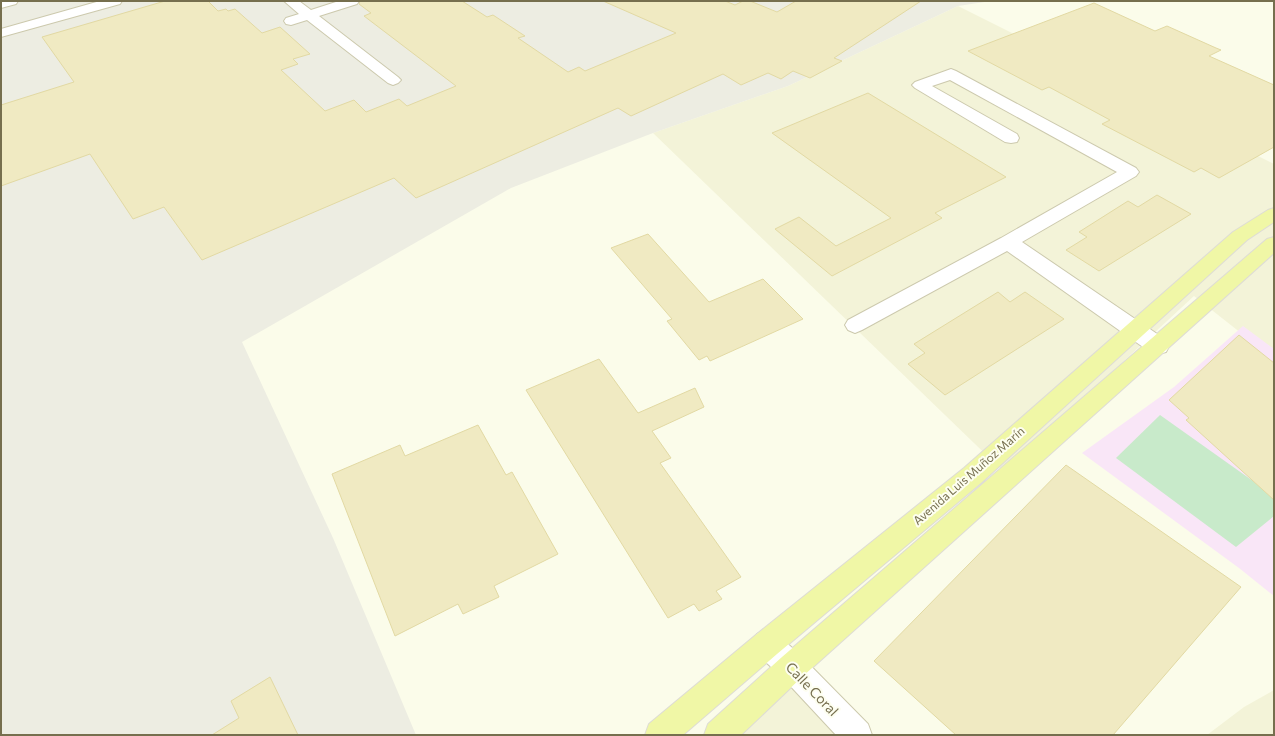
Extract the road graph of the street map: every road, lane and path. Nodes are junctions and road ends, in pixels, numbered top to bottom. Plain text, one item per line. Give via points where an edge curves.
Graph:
1 (11, 1) edge
2 (115, 1) edge
3 (291, 1) edge
4 (352, 1) edge
5 (1, 4) edge
6 (309, 15) junction
7 (291, 21) dead end
8 (1, 33) edge
9 (393, 80) dead end
10 (1011, 138) dead end
11 (1274, 214) edge
12 (1008, 242) junction
13 (1274, 242) edge
14 (855, 326) dead end
15 (1134, 329) junction
16 (1158, 346) junction
17 (767, 644) junction
18 (792, 667) junction
19 (660, 735) edge
20 (719, 735) edge
21 (857, 735) edge

1 - 5 street
2 - 8 street
3 - 6 street
4 - 6 street
6 - 7 street
6 - 9 street
10 - 12 street via 920,85 951,74 1130,172
11 - 15 main road, Avenida Luis Muñoz Marín via 1240,236
12 - 14 street
12 - 15 street
13 - 16 main road
15 - 16 street
15 - 17 main road, Avenida Luis Muñoz Marín via 973,475
16 - 18 main road
17 - 18 street, Calle Coral
17 - 19 main road, Avenida Luis Muñoz Marín
18 - 20 main road
18 - 21 street, Calle Coral

